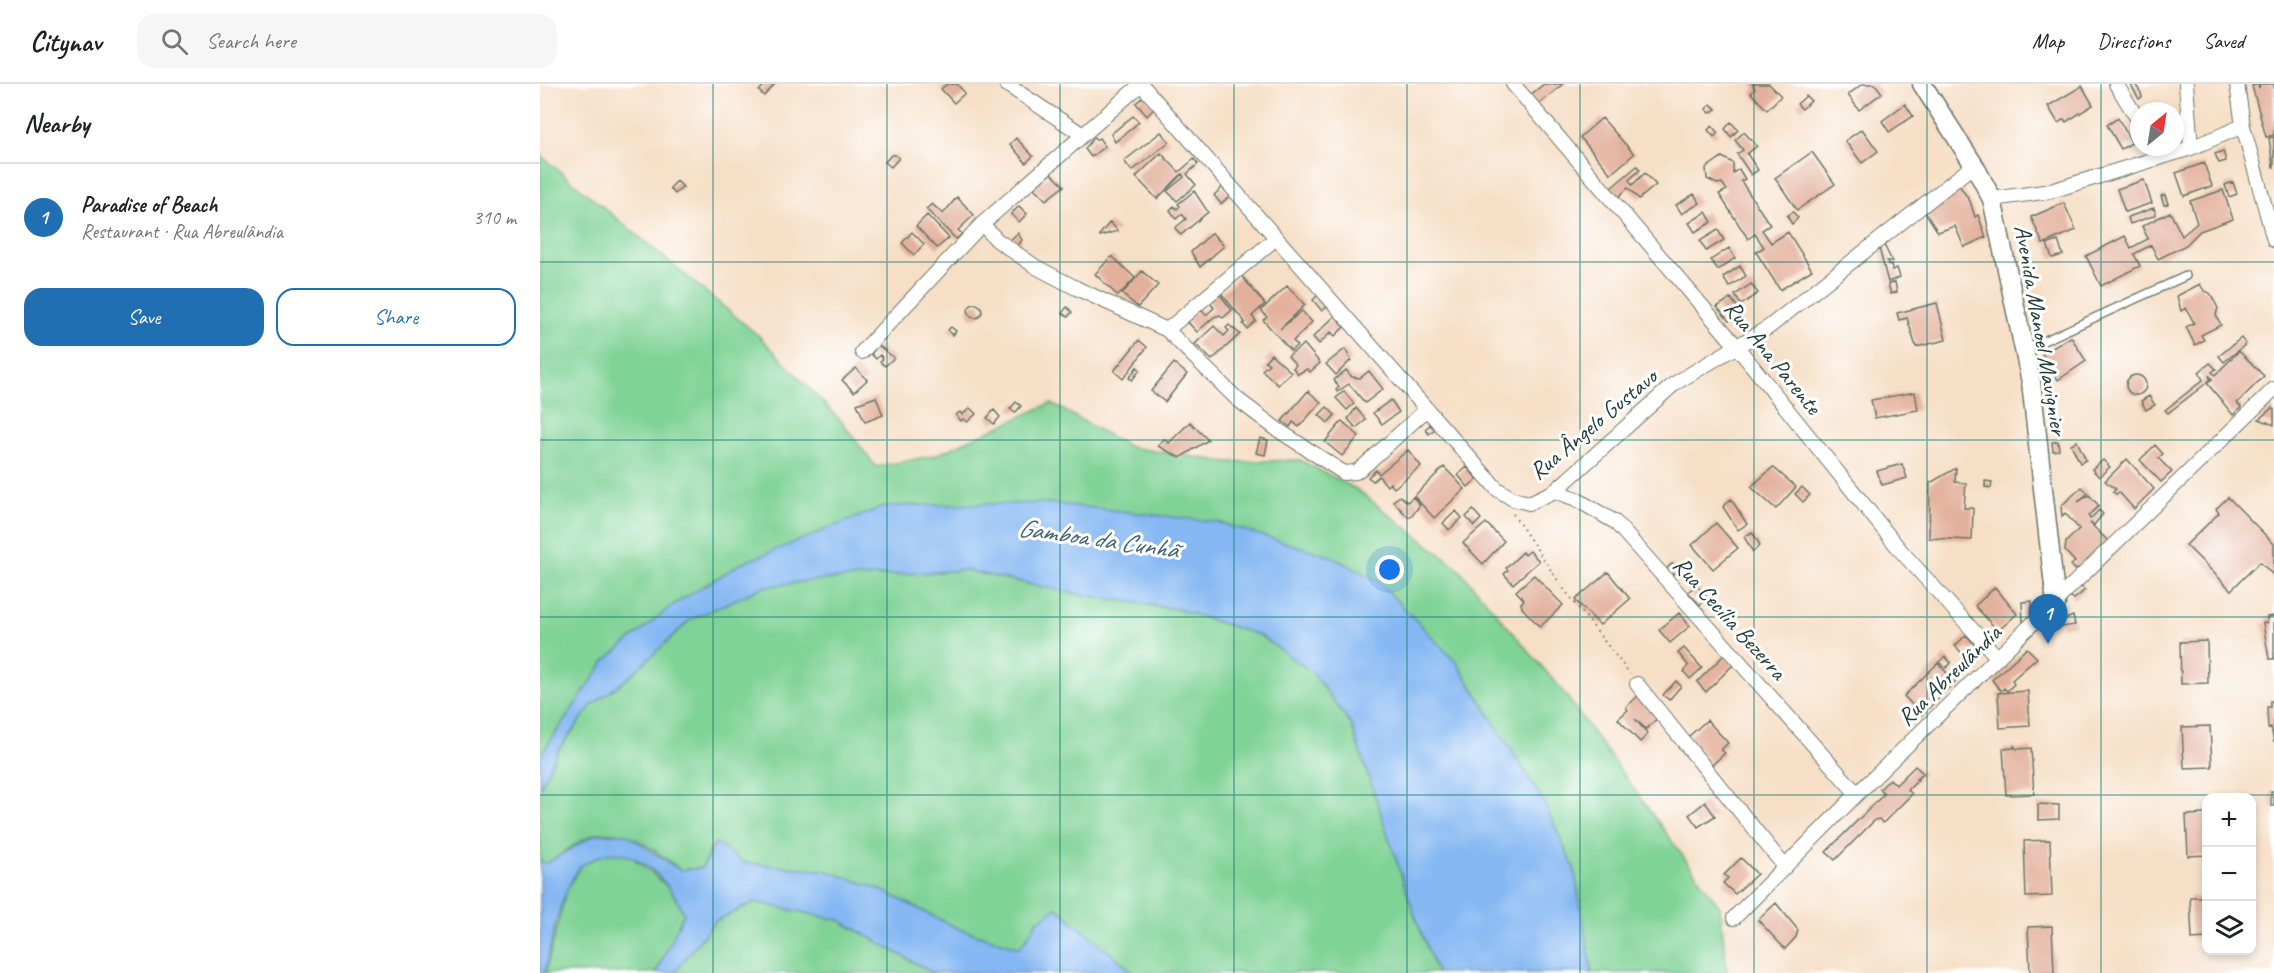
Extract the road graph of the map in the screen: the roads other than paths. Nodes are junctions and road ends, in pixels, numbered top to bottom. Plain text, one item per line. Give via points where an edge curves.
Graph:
1 (1006, 84) edge
2 (1141, 84) edge
3 (1513, 84) edge
4 (1922, 84) edge
5 (2116, 84) edge
6 (2186, 84) edge
7 (2237, 84) edge
8 (2130, 106) edge
9 (2243, 126) junction
10 (1083, 135) junction
11 (2191, 147) junction
12 (2184, 148) edge
13 (2147, 156) edge
14 (1974, 165) junction
15 (1992, 199) junction
16 (982, 224) junction
17 (1276, 238) junction
18 (2274, 240) edge
19 (2186, 276) dead end
20 (1167, 330) junction
21 (1737, 347) junction
22 (2026, 349) junction
23 (862, 352) dead end
24 (2274, 389) edge
25 (1427, 408) junction
26 (1555, 490) junction
27 (2056, 604) junction
28 (1998, 658) junction
29 (1638, 684) road end
30 (1857, 794) junction
31 (1785, 867) junction
32 (1734, 918) dead end

1 - 10 street
2 - 10 street
2 - 17 street, Rua Ângelo Gustavo
3 - 21 street, Rua Ana Parente
4 - 14 street, Avenida Manoel Mavignier
5 - 8 street
6 - 11 street
7 - 9 street
9 - 11 street
9 - 18 street
10 - 16 street
11 - 12 street
13 - 15 street via 2051,191
14 - 15 street, Avenida Manoel Mavignier
14 - 21 street, Rua Ângelo Gustavo via 1769,327
15 - 22 street, Avenida Manoel Mavignier
16 - 20 street via 997,240 1036,267
16 - 23 street
17 - 20 street
17 - 25 street, Rua Ângelo Gustavo
19 - 22 lane
20 - 25 street via 1237,399 1344,473 1356,472 1364,466
21 - 26 street, Rua Ângelo Gustavo via 1674,384
21 - 28 street, Rua Ana Parente via 1901,551
22 - 27 street, Avenida Manoel Mavignier
24 - 27 street, Rua Abreulândia
25 - 26 street, Rua Ângelo Gustavo via 1497,489 1529,503
26 - 30 street, Rua Cecília Bezerra via 1615,522
27 - 28 street, Rua Abreulândia
28 - 30 street, Rua Abreulândia
29 - 31 street
30 - 31 street, Rua Abreulândia
31 - 32 street, Rua Abreulândia

